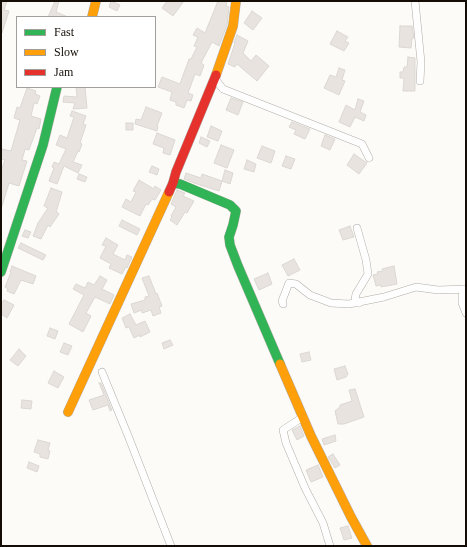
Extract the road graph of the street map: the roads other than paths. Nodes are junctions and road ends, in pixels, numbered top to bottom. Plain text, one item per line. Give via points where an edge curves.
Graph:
1 (96, 1) edge
2 (236, 1) edge
3 (415, 1) edge
4 (92, 16) edge
5 (215, 79) junction
6 (420, 81) dead end
7 (57, 88) edge
8 (368, 158) dead end
9 (173, 183) junction
10 (357, 228) dead end
11 (1, 272) edge
12 (465, 289) edge
13 (359, 303) junction
14 (283, 304) dead end
15 (466, 313) edge
16 (102, 372) dead end
17 (68, 412) dead end
18 (303, 417) junction
19 (171, 546) edge
20 (330, 546) edge
21 (367, 546) edge

1 - 4 street
2 - 5 street via 233,26
3 - 6 street via 421,62
5 - 8 street via 223,89 362,144
5 - 9 street
7 - 11 street via 43,145
9 - 17 street
9 - 18 street via 230,205 236,211 229,238 230,245
10 - 13 street via 368,274 356,294 355,298
12 - 13 street via 438,290 416,287
12 - 15 street via 462,303
13 - 14 street via 331,303 310,295 296,284 289,283
16 - 19 street
18 - 20 street via 283,430 305,488 323,523
18 - 21 street

